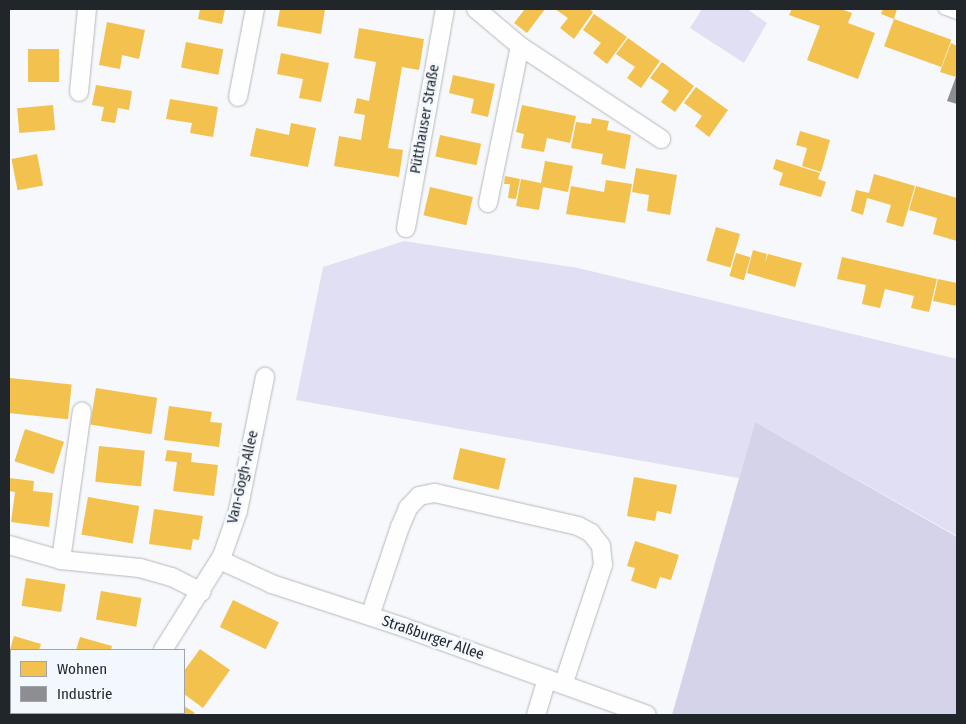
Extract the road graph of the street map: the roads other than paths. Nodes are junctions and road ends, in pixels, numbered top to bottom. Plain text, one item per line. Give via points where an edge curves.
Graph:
1 (87, 9) edge
2 (255, 9) edge
3 (445, 9) edge
4 (476, 9) edge
5 (943, 9) edge
6 (957, 14) edge
7 (520, 46) junction
8 (79, 92) dead end
9 (238, 97) dead end
10 (660, 139) dead end
11 (488, 203) dead end
12 (406, 228) dead end
13 (265, 377) dead end
14 (82, 411) dead end
15 (9, 545) edge
16 (61, 560) junction
17 (220, 560) junction
18 (201, 592) junction
19 (370, 616) junction
20 (164, 649) edge
21 (555, 682) junction
22 (536, 715) edge
23 (647, 715) edge

1 - 8 street
2 - 9 street
3 - 12 street, Pütthauser Straße
4 - 7 street
5 - 6 lane
7 - 10 street
7 - 11 street
13 - 17 street, Van-Gogh-Allee via 238,510
14 - 16 street
15 - 16 street
16 - 18 street via 140,568 172,577
17 - 18 street, Van-Gogh-Allee
17 - 19 street, Straßburger Allee via 272,584
18 - 20 street, Van-Gogh-Allee
19 - 21 street, Straßburger Allee
19 - 21 street via 400,527 408,508 419,496 435,492 578,526 592,533 601,546 603,565
21 - 22 street
21 - 23 street, Straßburger Allee

